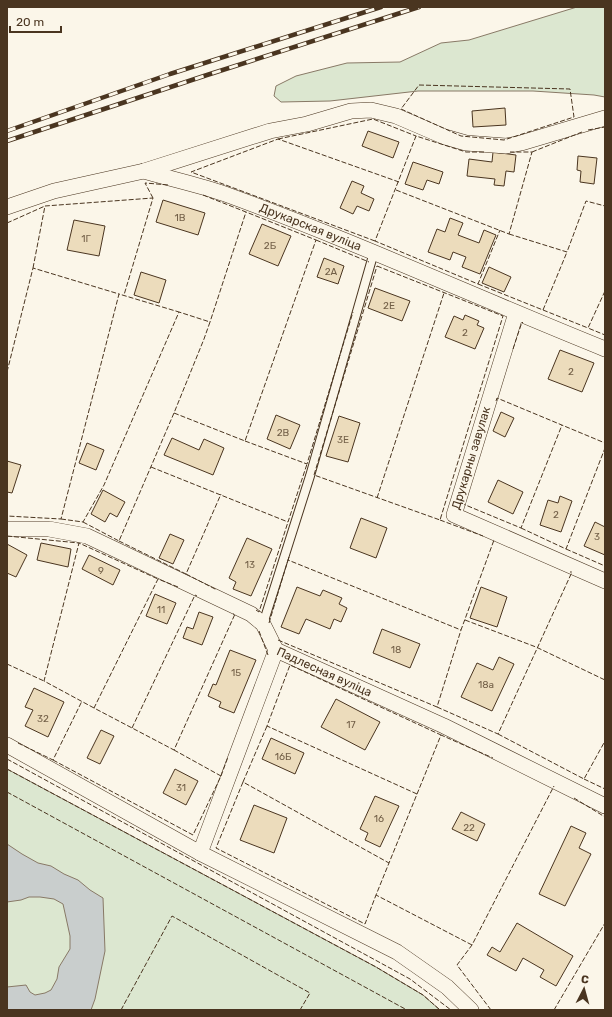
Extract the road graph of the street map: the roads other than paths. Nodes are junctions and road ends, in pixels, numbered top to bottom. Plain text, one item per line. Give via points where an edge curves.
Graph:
1 (605, 118) edge
2 (144, 171) junction
3 (7, 207) edge
4 (374, 252) junction
5 (516, 313) junction
6 (605, 349) edge
7 (7, 529) edge
8 (605, 581) edge
9 (263, 624) junction
10 (276, 650) junction
11 (7, 745) edge
12 (605, 806) edge
13 (200, 853) junction
14 (471, 1010) edge

1 - 2 street via 506,146 466,143 445,138 396,116 371,110 351,111 307,124 270,131
2 - 3 street, Друкарская вуліца via 54,191
2 - 4 street, Друкарская вуліца via 224,194
4 - 5 street, Друкарская вуліца
4 - 9 lane via 310,476
5 - 6 street, Друкарская вуліца
5 - 8 street, Друкарны завулак via 454,515
7 - 9 street, Падлесная вуліца via 49,529 87,536 250,614
9 - 10 street, Падлесная вуліца
10 - 12 street, Падлесная вуліца via 444,726
10 - 13 street
11 - 13 street
13 - 14 street via 397,952 446,987

